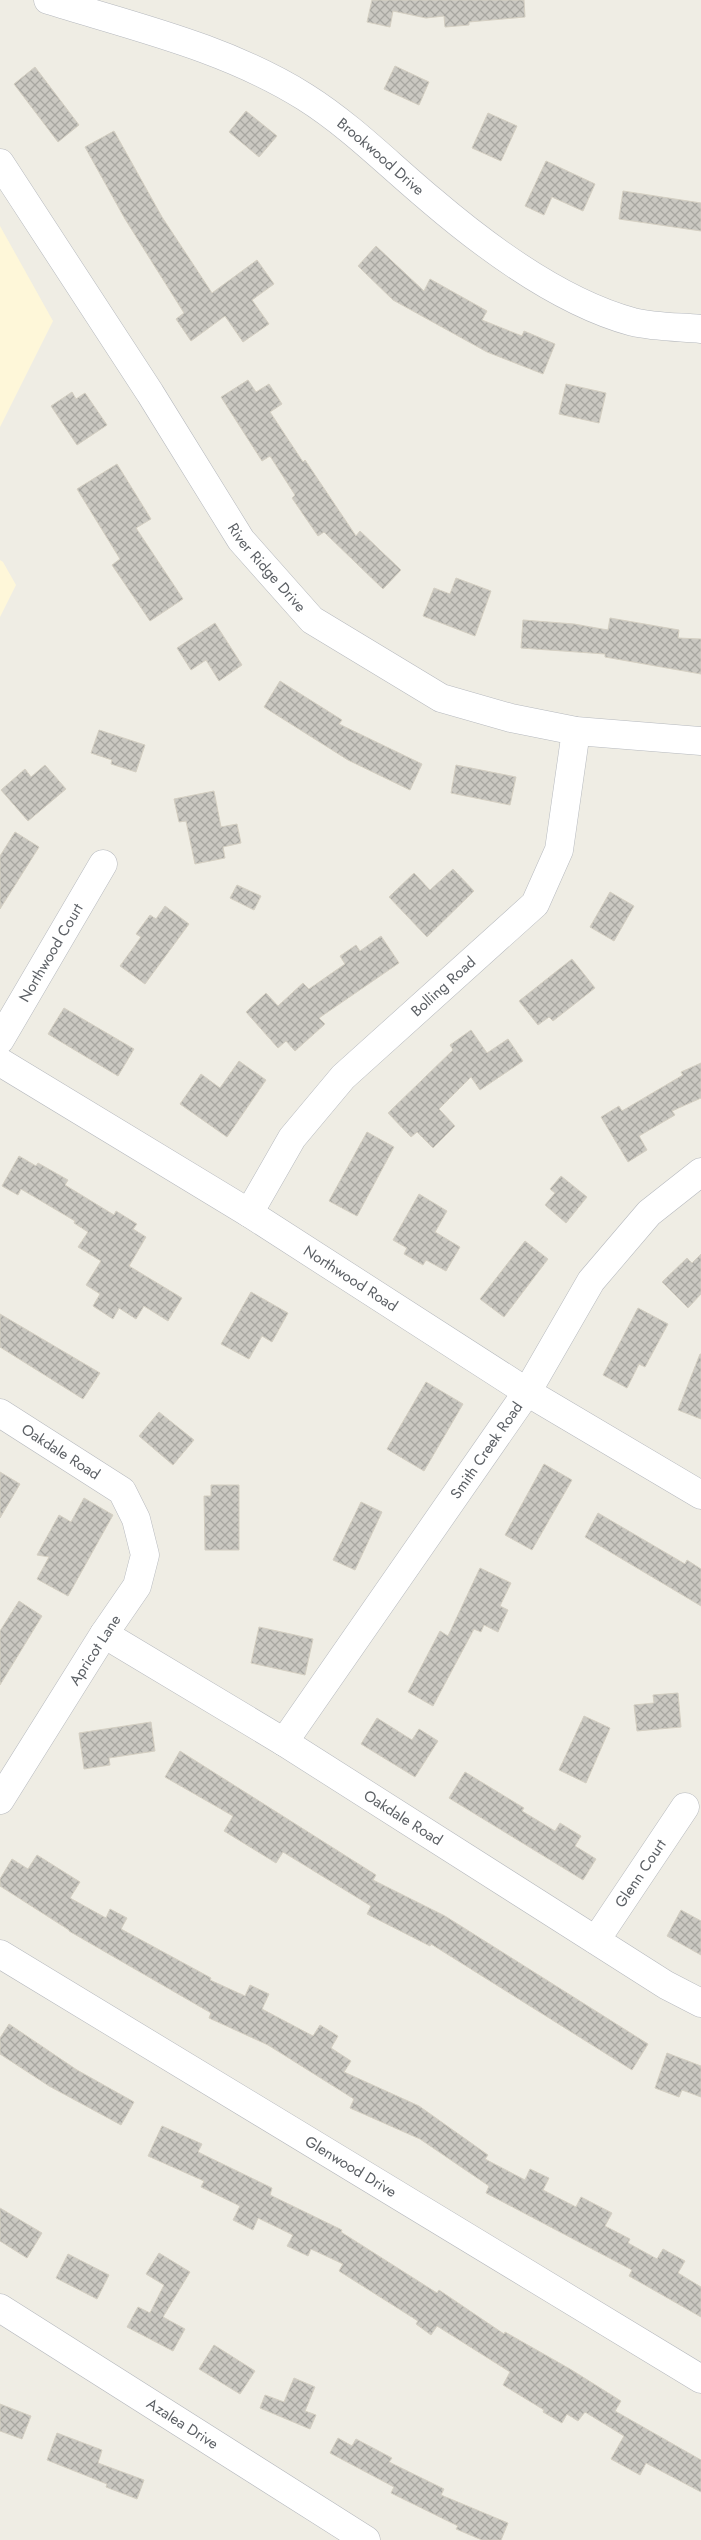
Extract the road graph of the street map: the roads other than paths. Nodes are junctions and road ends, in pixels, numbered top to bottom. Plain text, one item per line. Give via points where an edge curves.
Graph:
1 (48, 0) edge
2 (0, 163) edge
3 (701, 329) edge
4 (576, 731) junction
5 (701, 741) edge
6 (102, 864) dead end
7 (0, 1040) edge
8 (0, 1062) edge
9 (701, 1172) edge
10 (249, 1213) junction
11 (527, 1392) junction
12 (0, 1413) edge
13 (122, 1491) joint
14 (701, 1496) edge
15 (104, 1634) junction
16 (284, 1742) junction
17 (0, 1800) edge
18 (685, 1807) dead end
19 (596, 1940) junction
20 (0, 1954) edge
21 (701, 2003) edge
22 (0, 2308) edge
23 (701, 2379) edge
24 (366, 2540) edge

1 - 3 street, Brookwood Drive via 180,40 243,63 306,97 372,148 438,206 496,250 563,294 634,322
2 - 4 street, River Ridge Drive via 150,393 241,540 312,620 441,698 511,718
4 - 5 street, River Ridge Drive
4 - 10 street, Bolling Road via 559,850 535,904 343,1077 292,1138
6 - 7 street, Northwood Court
8 - 10 street, Northwood Road
9 - 11 street, Smith Creek Road via 649,1213 591,1281
10 - 11 street, Northwood Road
11 - 14 street, Northwood Road
11 - 16 street, Smith Creek Road
12 - 13 street, Oakdale Road
13 - 15 street, Apricot Lane via 136,1519 145,1555 137,1586
15 - 16 street, Oakdale Road
15 - 17 street, Apricot Lane
16 - 19 street, Oakdale Road
18 - 19 street, Glenn Court
19 - 21 street, Oakdale Road via 666,1986
20 - 23 street, Glenwood Drive
22 - 24 street, Azalea Drive

